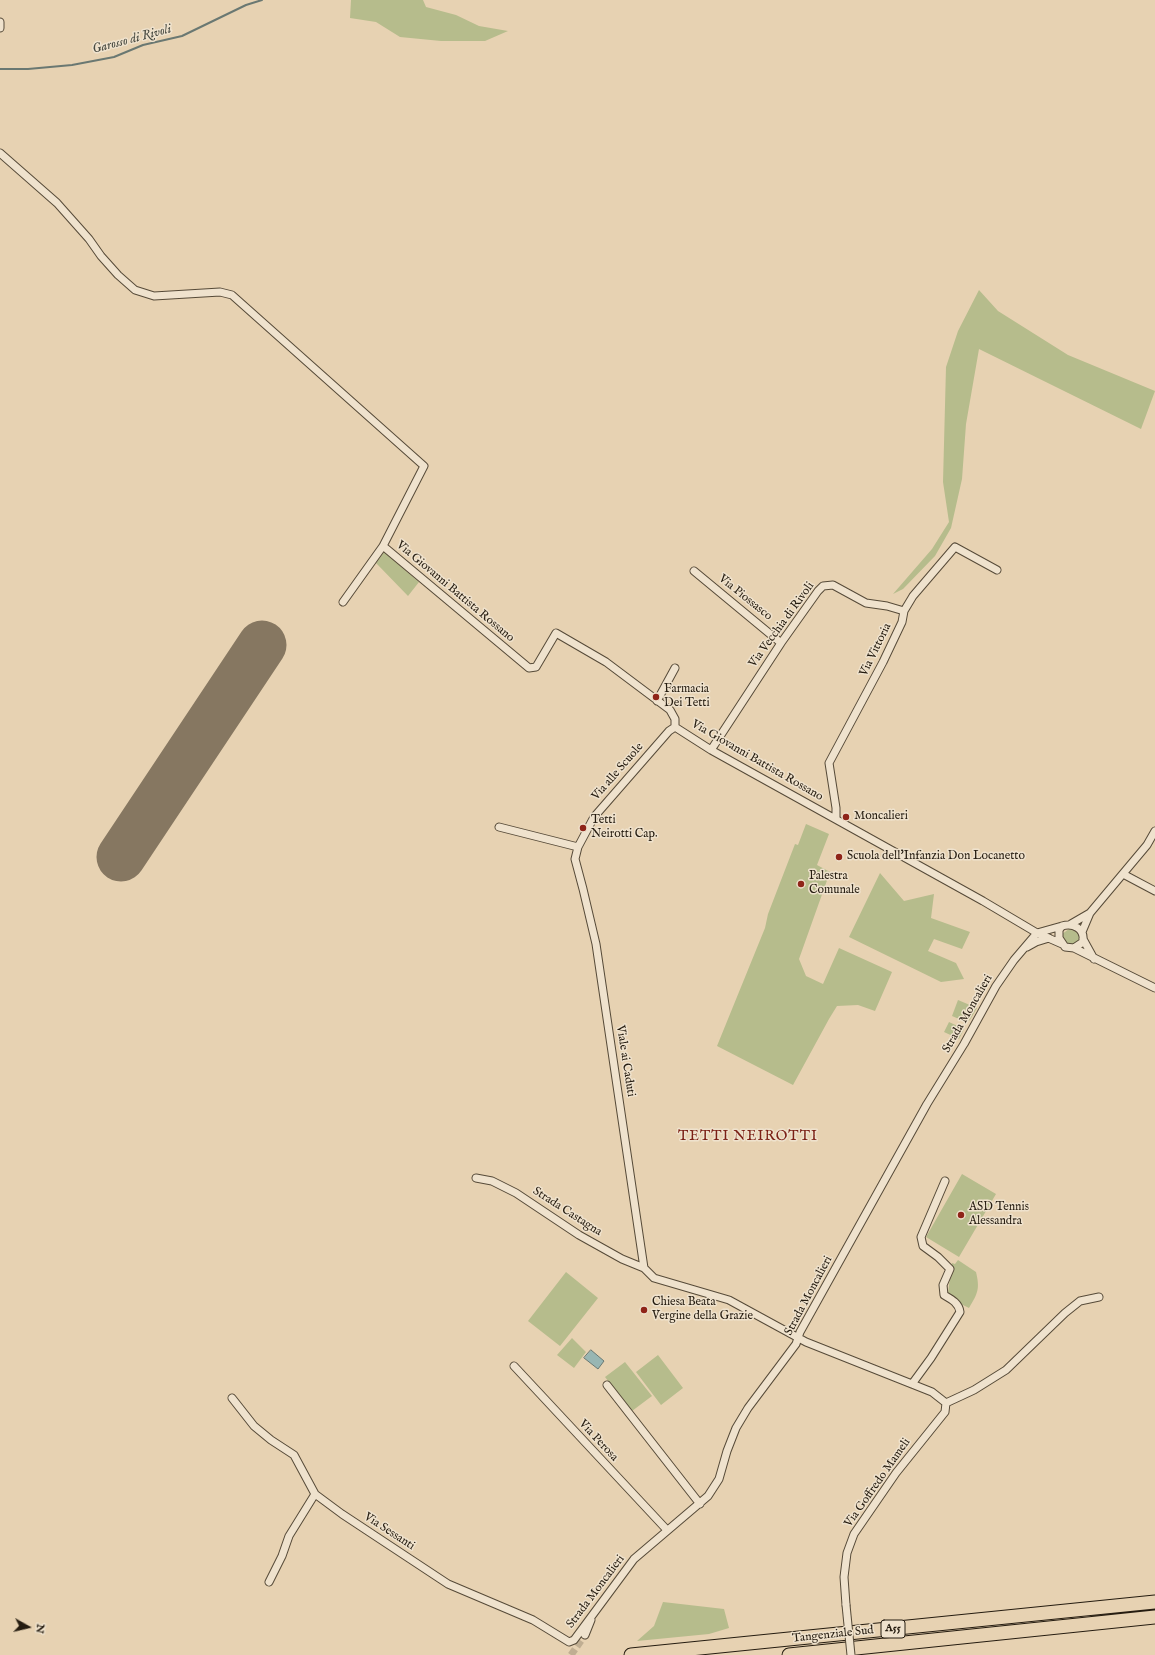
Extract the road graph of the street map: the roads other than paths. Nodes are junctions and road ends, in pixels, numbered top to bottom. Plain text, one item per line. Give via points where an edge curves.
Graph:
1 (0, 22) edge
2 (0, 28) edge
3 (0, 153) edge
4 (383, 546) junction
5 (997, 570) dead end
6 (694, 572) dead end
7 (343, 602) dead end
8 (904, 612) junction
9 (781, 643) junction
10 (675, 668) dead end
11 (657, 701) junction
12 (675, 727) junction
13 (711, 750) junction
14 (836, 819) junction
15 (499, 827) dead end
16 (1155, 831) edge
17 (578, 848) junction
18 (575, 859) joint
19 (1123, 874) junction
20 (1155, 891) edge
21 (1090, 913) junction
22 (1070, 924) junction
23 (1062, 926) junction
24 (1037, 933) junction
25 (1082, 936) junction
26 (1049, 938) junction
27 (1062, 944) junction
28 (1025, 948) junction
29 (1074, 948) junction
30 (1094, 959) junction
31 (1155, 988) edge
32 (476, 1178) dead end
33 (945, 1181) dead end
34 (644, 1268) junction
35 (1099, 1297) dead end
36 (798, 1338) junction
37 (514, 1366) dead end
38 (912, 1384) junction
39 (607, 1385) dead end
40 (232, 1398) dead end
41 (946, 1403) junction
42 (315, 1494) junction
43 (700, 1504) junction
44 (667, 1530) junction
45 (269, 1582) dead end
46 (1155, 1602) edge
47 (595, 1611) junction
48 (1155, 1617) edge
49 (586, 1635) tunnel mouth
50 (569, 1642) joint
51 (631, 1655) edge
52 (789, 1655) edge
53 (851, 1655) edge

1 - 2 street
3 - 4 street, Via Giovanni Battista Rossano via 57,202 101,256 135,290 154,296 220,292 232,295 424,466
4 - 7 street
4 - 11 street, Via Giovanni Battista Rossano via 530,668 536,667 556,633 606,662
5 - 8 street, Via Vittoria via 955,546 913,596
6 - 9 street, Via Piossasco
8 - 9 street, Via Vecchia di Rivoli via 866,603 833,585 823,586
8 - 14 street, Via Vittoria via 902,622 883,662 829,763
9 - 13 street, Via Vecchia di Rivoli
10 - 11 street
11 - 12 street, Via Giovanni Battista Rossano via 670,710 675,719
12 - 13 street, Via Giovanni Battista Rossano
12 - 17 street, Via alle Scuole via 669,730 594,816
13 - 14 street, Via Giovanni Battista Rossano
14 - 24 street, Via Giovanni Battista Rossano
15 - 17 street
16 - 19 street
17 - 18 street, Via alle Scuole
18 - 34 street, Viale ai Caduti via 596,944
19 - 20 street
19 - 21 street
21 - 22 street
21 - 25 street
22 - 23 street
22 - 25 street via 1078,927
23 - 24 street
23 - 27 street via 1058,934
24 - 26 street, Via Giovanni Battista Rossano
24 - 28 street, Strada Moncalieri
25 - 29 street via 1081,944
25 - 30 street
26 - 27 street, Via Giovanni Battista Rossano
26 - 28 street
27 - 29 street
28 - 36 street, Strada Moncalieri via 996,986 927,1104
29 - 30 street
30 - 31 street
32 - 34 street, Strada Castagna via 492,1181 516,1193 579,1235
33 - 38 street via 921,1238 922,1246 950,1269 943,1285 944,1294 960,1307 960,1312
34 - 36 street, Strada Castagna via 654,1278 729,1300
35 - 41 street via 1080,1301 1006,1370 974,1390
36 - 38 street, Strada Castagna
36 - 43 street, Strada Moncalieri via 736,1428 719,1479
37 - 44 street, Via Perosa
38 - 41 street, Strada Castagna via 932,1392
39 - 43 street
40 - 42 street, Via Sessanti via 254,1426 294,1455
41 - 53 street, Via Goffredo Mameli, bridge via 945,1412 896,1473 854,1534 847,1553 844,1577
42 - 45 street via 289,1536
42 - 50 street, Via Sessanti via 448,1584 533,1620
43 - 44 street, Strada Moncalieri
44 - 47 street, Strada Moncalieri via 634,1559
46 - 51 highway, Tangenziale Sud / A55
47 - 49 street
47 - 50 street, Strada Moncalieri via 577,1636
48 - 52 highway, Tangenziale Sud / A55

